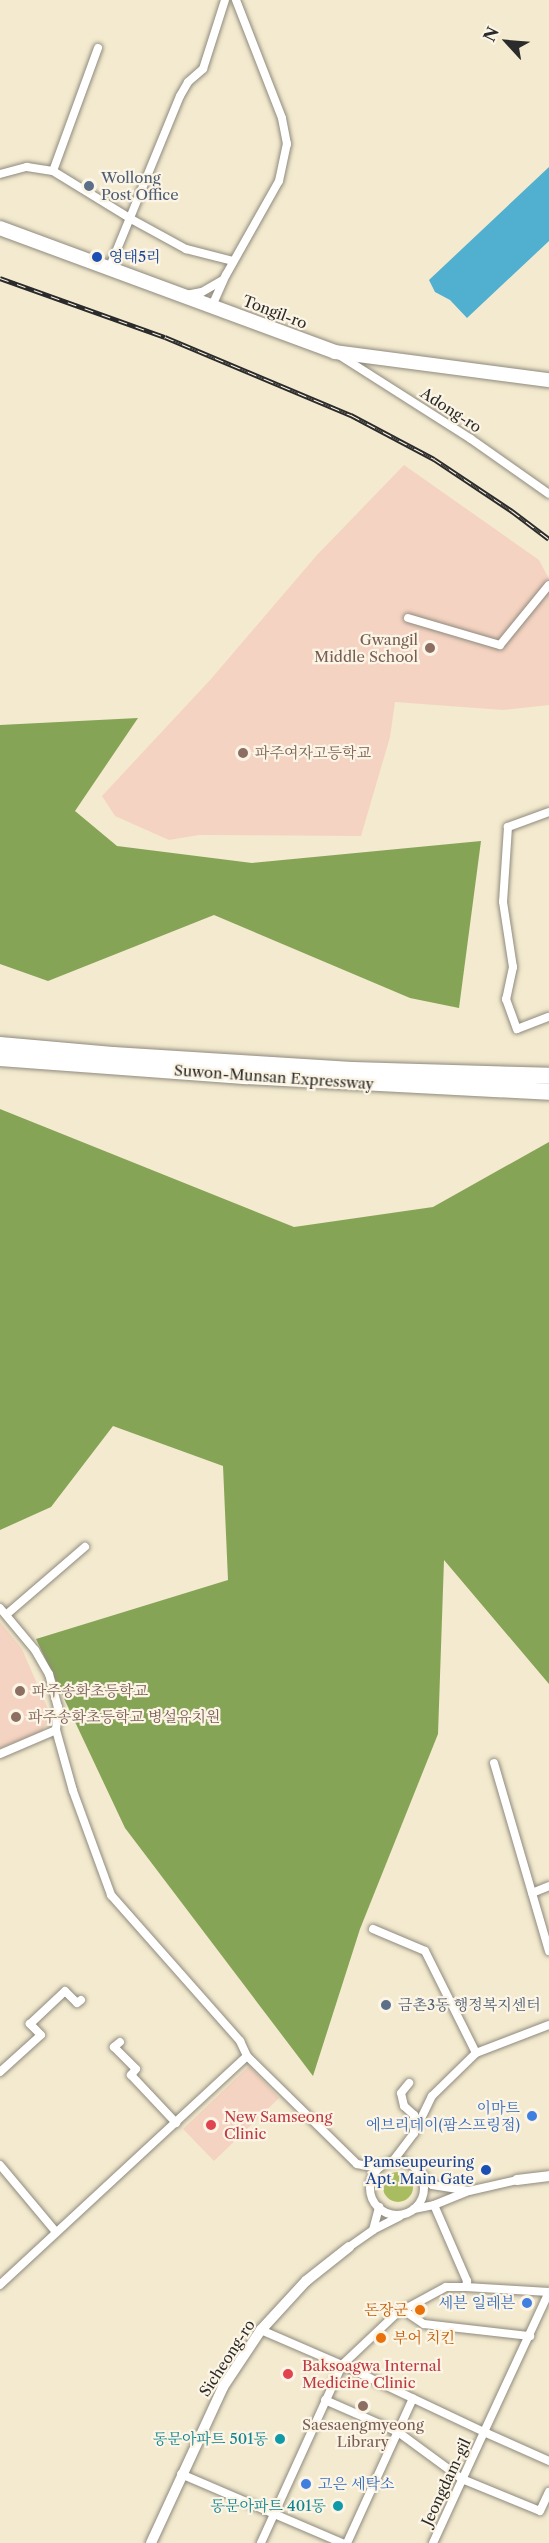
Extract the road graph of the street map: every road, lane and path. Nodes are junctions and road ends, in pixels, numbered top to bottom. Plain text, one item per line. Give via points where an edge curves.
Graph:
1 (225, 0) edge
2 (236, 0) edge
3 (98, 48) dead end
4 (53, 171) junction
5 (0, 174) edge
6 (131, 219) junction
7 (0, 228) edge
8 (233, 261) junction
9 (109, 269) junction
10 (223, 280) junction
11 (183, 296) junction
12 (212, 306) junction
13 (335, 352) junction
14 (549, 380) edge
15 (549, 494) edge
16 (549, 585) edge
17 (408, 618) dead end
18 (549, 812) edge
19 (549, 1017) edge
20 (0, 1045) edge
21 (0, 1058) edge
22 (549, 1076) edge
23 (549, 1092) edge
24 (85, 1547) dead end
25 (4, 1611) edge
26 (56, 1730) junction
27 (0, 1754) edge
28 (494, 1763) dead end
29 (549, 1886) edge
30 (532, 1893) junction
31 (372, 1929) dead end
32 (549, 1951) edge
33 (81, 2000) dead end
34 (549, 2025) edge
35 (120, 2042) dead end
36 (476, 2053) junction
37 (247, 2056) junction
38 (0, 2072) edge
39 (409, 2083) dead end
40 (176, 2122) junction
41 (414, 2133) junction
42 (393, 2161) junction
43 (357, 2163) junction
44 (0, 2165) edge
45 (378, 2168) junction
46 (418, 2170) junction
47 (549, 2176) edge
48 (516, 2180) joint
49 (371, 2181) junction
50 (469, 2191) junction
51 (434, 2205) junction
52 (379, 2207) junction
53 (410, 2211) junction
54 (373, 2230) junction
55 (56, 2232) junction
56 (349, 2247) joint
57 (0, 2285) edge
58 (466, 2287) junction
59 (549, 2292) edge
60 (404, 2310) junction
61 (261, 2330) junction
62 (530, 2336) junction
63 (342, 2366) junction
64 (412, 2398) junction
65 (325, 2400) junction
66 (484, 2432) junction
67 (398, 2433) junction
68 (549, 2461) edge
69 (181, 2474) junction
70 (462, 2479) junction
71 (549, 2492) edge
72 (274, 2516) junction
73 (151, 2543) edge
74 (261, 2543) edge
75 (342, 2543) edge
76 (347, 2543) edge
77 (433, 2543) edge

1 - 6 street via 203,69 180,96
2 - 8 street via 282,118 287,144 279,182
3 - 4 street
4 - 5 street via 27,167
4 - 6 street
6 - 8 street via 186,249
6 - 9 street
7 - 9 main road, Tongil-ro
8 - 10 street
9 - 11 main road, Tongil-ro
10 - 11 street
10 - 12 street
11 - 12 main road, Tongil-ro
12 - 13 main road, Tongil-ro
13 - 14 main road, Tongil-ro
13 - 15 street, Adong-ro
16 - 17 street via 500,645
18 - 19 street via 508,827 502,902 513,967 506,999 517,1029
20 - 22 highway, Suwon-Munsan Expressway via 352,1070
21 - 23 highway, Suwon-Munsan Expressway
24 - 25 street
25 - 26 street via 36,1650 49,1674 58,1707
26 - 27 street
26 - 37 street via 73,1791 111,1895 240,2041
28 - 30 street
29 - 30 street
30 - 32 street
31 - 36 street via 425,1951
33 - 38 street via 77,2003 65,1991 30,2024 41,2035
34 - 36 street
35 - 40 street via 114,2047 136,2068 131,2075
36 - 41 street via 432,2096
37 - 40 street
37 - 43 street
39 - 41 street via 401,2093 404,2106 414,2115
40 - 55 street
41 - 42 street
42 - 45 street
42 - 46 street via 402,2161
43 - 45 street
43 - 49 street
44 - 55 street
45 - 49 street
46 - 50 street via 432,2185
46 - 53 street via 424,2186 420,2203
47 - 48 street
48 - 50 street
49 - 52 street via 371,2195
50 - 51 street
51 - 53 street
51 - 58 street via 467,2281
52 - 53 street via 392,2214
52 - 54 street
53 - 54 street
54 - 56 street
55 - 57 street
56 - 61 street, Sicheong-ro via 306,2281
58 - 59 street
58 - 60 street via 446,2287
59 - 62 street
60 - 62 street via 424,2324
60 - 63 street
61 - 63 street, Jeongdam-gil
61 - 69 street, Sicheong-ro via 223,2387
62 - 66 street
63 - 64 street, Jeongdam-gil
63 - 65 street
64 - 66 street, Jeongdam-gil
64 - 67 street
65 - 67 street
65 - 72 street
66 - 68 street, Jeongdam-gil
66 - 70 street, Jeongdam-gil
67 - 70 street
67 - 76 street
69 - 72 street
69 - 73 street, Sicheong-ro
70 - 71 street via 540,2511
70 - 77 street, Jeongdam-gil
72 - 74 street
72 - 75 street

